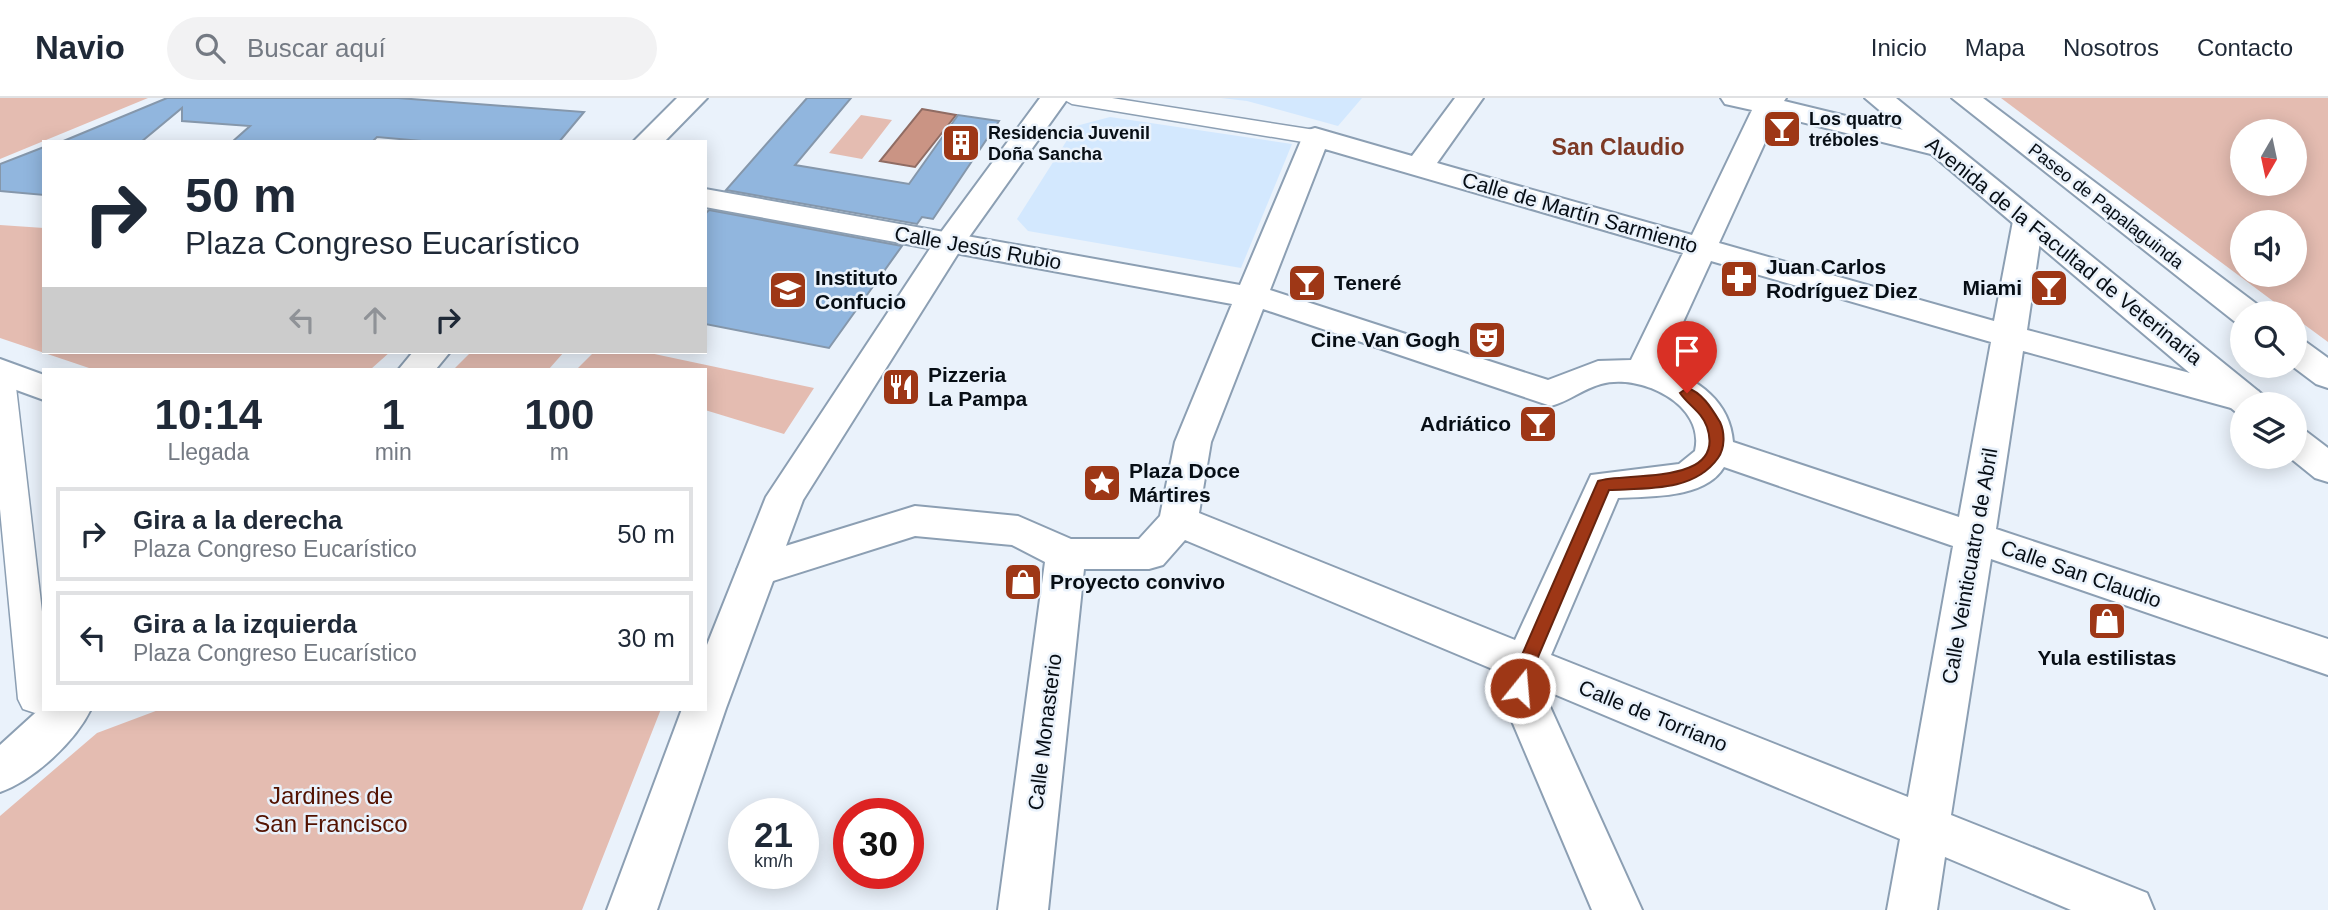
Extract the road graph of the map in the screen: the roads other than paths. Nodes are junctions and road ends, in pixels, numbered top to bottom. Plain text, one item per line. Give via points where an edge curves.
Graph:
1 (693, 98) edge
2 (1054, 98) edge
3 (1072, 98) edge
4 (1469, 98) edge
5 (1735, 98) edge
6 (1879, 98) edge
7 (1966, 98) edge
8 (1770, 102) edge
9 (1315, 137) junction
10 (649, 140) edge
11 (1939, 147) junction
12 (1419, 167) junction
13 (707, 198) edge
14 (2028, 221) junction
15 (950, 242) junction
16 (1702, 248) junction
17 (1251, 297) junction
18 (2230, 301) edge
19 (2009, 336) junction
20 (431, 354) edge
21 (2307, 360) edge
22 (417, 368) edge
23 (1642, 374) junction
24 (2328, 376) edge
25 (1, 379) edge
26 (42, 388) edge
27 (2236, 392) edge
28 (2230, 397) edge
29 (1715, 450) junction
30 (2307, 451) edge
31 (2328, 468) edge
32 (1178, 522) junction
33 (1975, 538) junction
34 (1066, 554) junction
35 (757, 570) junction
36 (42, 640) edge
37 (2328, 657) edge
38 (1527, 664) junction
39 (707, 702) edge
40 (50, 711) edge
41 (704, 711) edge
42 (0, 772) edge
43 (1927, 827) junction
44 (632, 910) edge
45 (1023, 910) edge
46 (1617, 910) edge
47 (1912, 910) edge
48 (2129, 910) edge

1 - 10 street
2 - 15 street
3 - 9 street, Calle de Martín Sarmiento
4 - 12 street
5 - 8 street
6 - 11 street, Avenida de la Facultad de Veterinaria
7 - 18 street, Paseo de Papalaguinda
8 - 11 street
8 - 16 street
9 - 12 street, Calle de Martín Sarmiento
9 - 17 street
11 - 14 street, Avenida de la Facultad de Veterinaria
12 - 16 street, Calle de Martín Sarmiento
13 - 15 street, Calle Jesús Rubio
14 - 19 street, Calle Veinticuatro de Abril
14 - 27 street, Avenida de la Facultad de Veterinaria
15 - 17 street, Calle Jesús Rubio
15 - 35 street via 785,497
16 - 19 street, Calle de Martín Sarmiento
16 - 23 street
17 - 23 street via 1279,302 1551,394 1591,374
17 - 32 street via 1193,442
19 - 28 street, Calle de Martín Sarmiento
19 - 33 street, Calle Veinticuatro de Abril
20 - 22 street
21 - 24 street
23 - 29 street via 1687,393 1705,410 1715,428
25 - 26 street
25 - 36 street
29 - 33 street, Calle San Claudio
29 - 38 street via 1703,468 1675,480 1604,485
30 - 31 street
32 - 34 street via 1149,554
32 - 38 street, Calle de Torriano
33 - 37 street, Calle San Claudio
33 - 43 street, Calle Veinticuatro de Abril
34 - 35 street via 1018,531 915,520
34 - 45 street, Calle Monasterio
35 - 39 street
38 - 43 street, Calle de Torriano
38 - 46 street via 1520,688
40 - 42 street via 40,740
41 - 44 street
43 - 47 street, Calle Veinticuatro de Abril
43 - 48 street, Calle de Torriano

